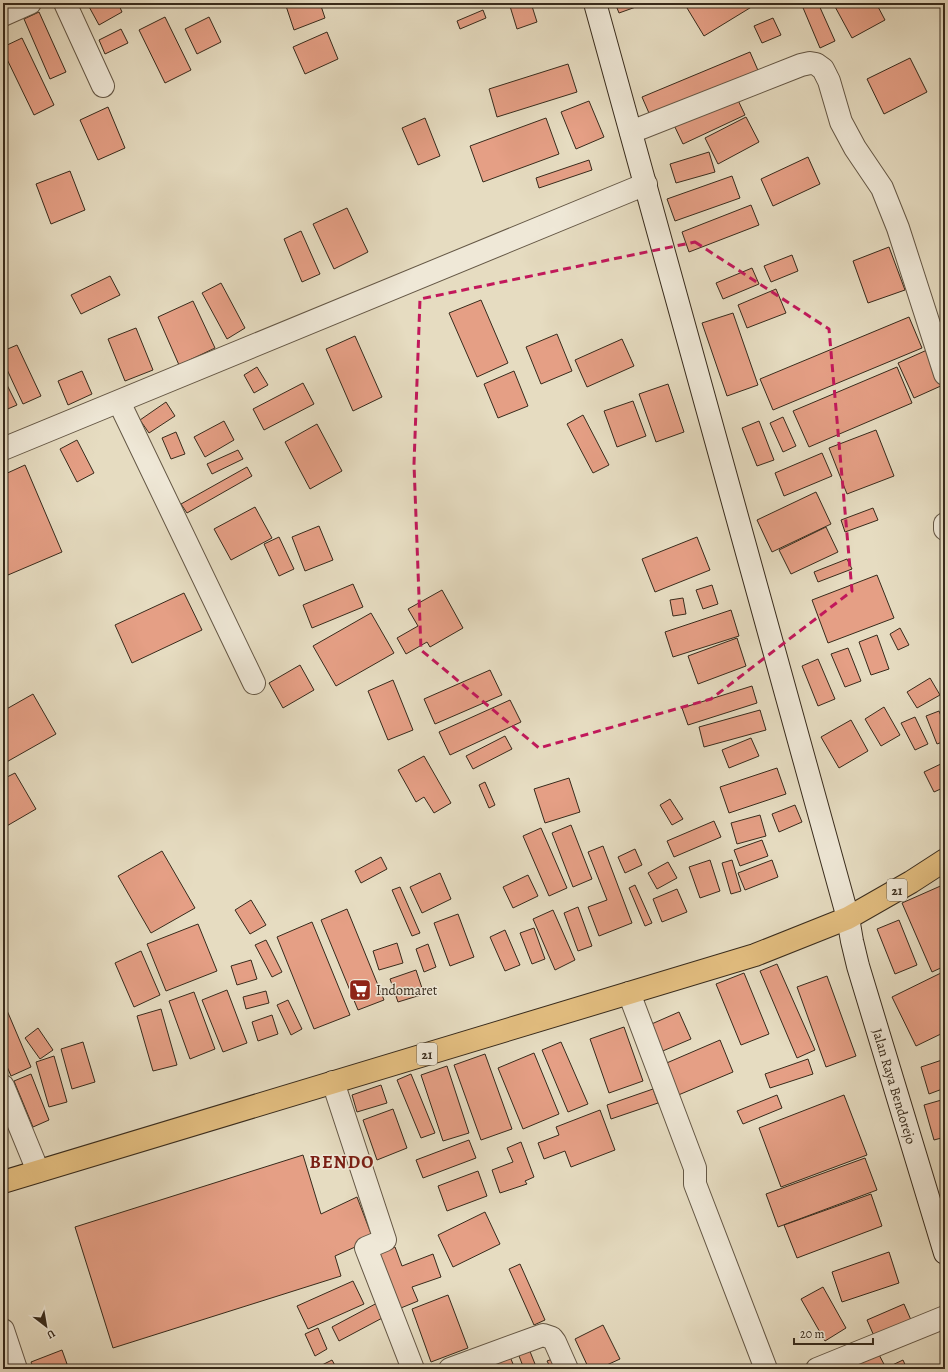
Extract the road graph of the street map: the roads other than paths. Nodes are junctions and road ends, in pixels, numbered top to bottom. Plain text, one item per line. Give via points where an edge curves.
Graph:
1 (30, 3) edge
2 (65, 3) edge
3 (595, 3) edge
4 (3, 15) edge
5 (103, 86) dead end
6 (631, 132) junction
7 (646, 184) junction
8 (945, 374) edge
9 (119, 402) junction
10 (3, 450) edge
11 (945, 524) edge
12 (945, 529) edge
13 (254, 683) dead end
14 (945, 860) edge
15 (848, 918) junction
16 (629, 993) junction
17 (333, 1082) junction
18 (3, 1086) edge
19 (38, 1171) junction
20 (3, 1182) edge
21 (945, 1253) edge
22 (945, 1317) edge
23 (3, 1330) edge
24 (16, 1369) edge
25 (413, 1369) edge
26 (450, 1369) edge
27 (567, 1369) edge
28 (766, 1369) edge
29 (817, 1369) edge

1 - 4 street
2 - 5 street
3 - 6 street, Jalan Raya Bendorejo
6 - 7 street, Jalan Raya Bendorejo
6 - 8 street via 801,65 816,64 823,69 842,122 855,148 882,188 898,228
7 - 9 street
7 - 15 street, Jalan Raya Bendorejo
9 - 10 street
9 - 13 street
11 - 12 street
14 - 15 highway, 21
15 - 16 highway, 21 via 755,956
15 - 21 street, Jalan Raya Bendorejo via 858,966
16 - 17 highway, 21
16 - 28 street via 695,1168 695,1184
17 - 19 highway, 21
17 - 25 street via 385,1240 366,1248
18 - 19 street
19 - 20 highway, 21
22 - 29 street
23 - 24 street
26 - 27 street via 543,1335 555,1342

